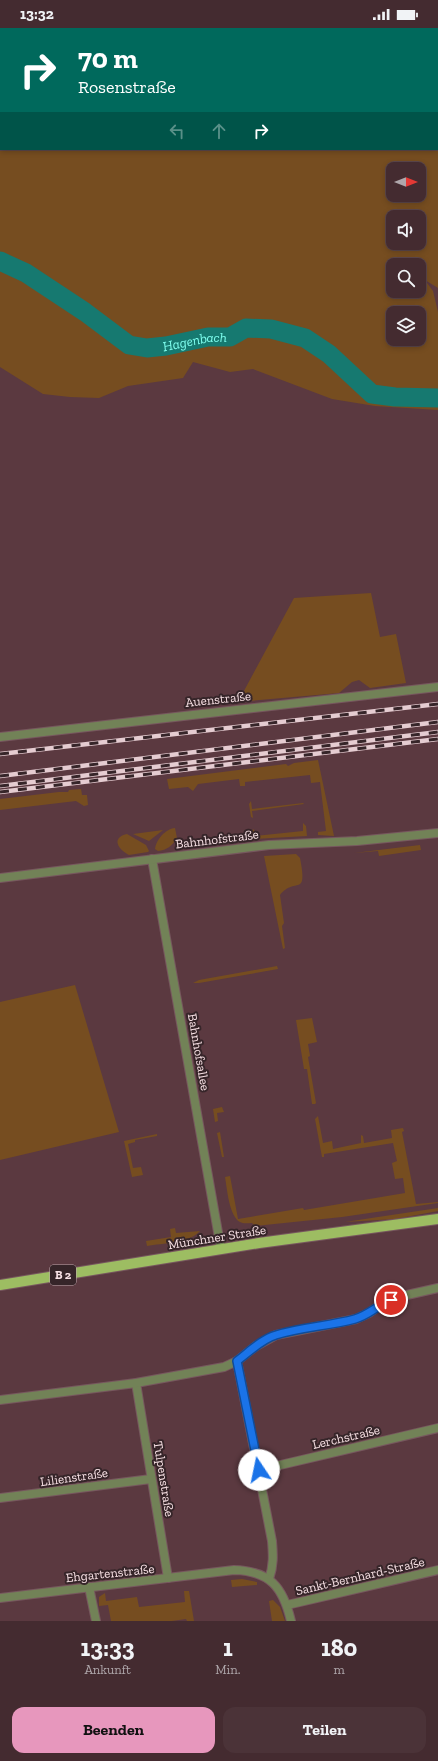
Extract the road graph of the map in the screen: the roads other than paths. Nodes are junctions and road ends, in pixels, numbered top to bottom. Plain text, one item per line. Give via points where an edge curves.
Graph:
1 (438, 687) edge
2 (0, 737) edge
3 (438, 833) edge
4 (152, 859) junction
5 (0, 878) edge
6 (438, 1219) edge
7 (221, 1249) junction
8 (0, 1285) edge
9 (438, 1288) edge
10 (237, 1361) junction
11 (136, 1383) junction
12 (0, 1400) edge
13 (438, 1428) edge
14 (259, 1470) junction
15 (151, 1479) junction
16 (0, 1498) edge
17 (438, 1570) edge
18 (168, 1578) junction
19 (269, 1579) junction
20 (89, 1587) junction
21 (0, 1598) edge
22 (287, 1605) junction
23 (96, 1621) edge
24 (291, 1621) edge

1 - 2 street, Auenstraße
3 - 4 street, Bahnhofstraße via 357,841 269,845
4 - 5 street, Bahnhofstraße
4 - 7 street, Bahnhofsallee
6 - 7 main road, Münchner Straße / B 2
7 - 8 main road, Münchner Straße / B 2
9 - 10 street via 398,1297 356,1319 276,1335
10 - 11 street via 224,1367
10 - 14 street
11 - 12 street
11 - 15 street, Tulpenstraße
13 - 14 street, Lerchstraße
14 - 19 street via 274,1557
15 - 16 street, Lilienstraße
15 - 18 street, Tulpenstraße
17 - 22 street, Sankt-Bernhard-Straße
18 - 19 street, Ehgartenstraße via 248,1571
18 - 20 street, Ehgartenstraße
19 - 22 street
20 - 21 street, Ehgartenstraße
20 - 23 street
22 - 24 street

